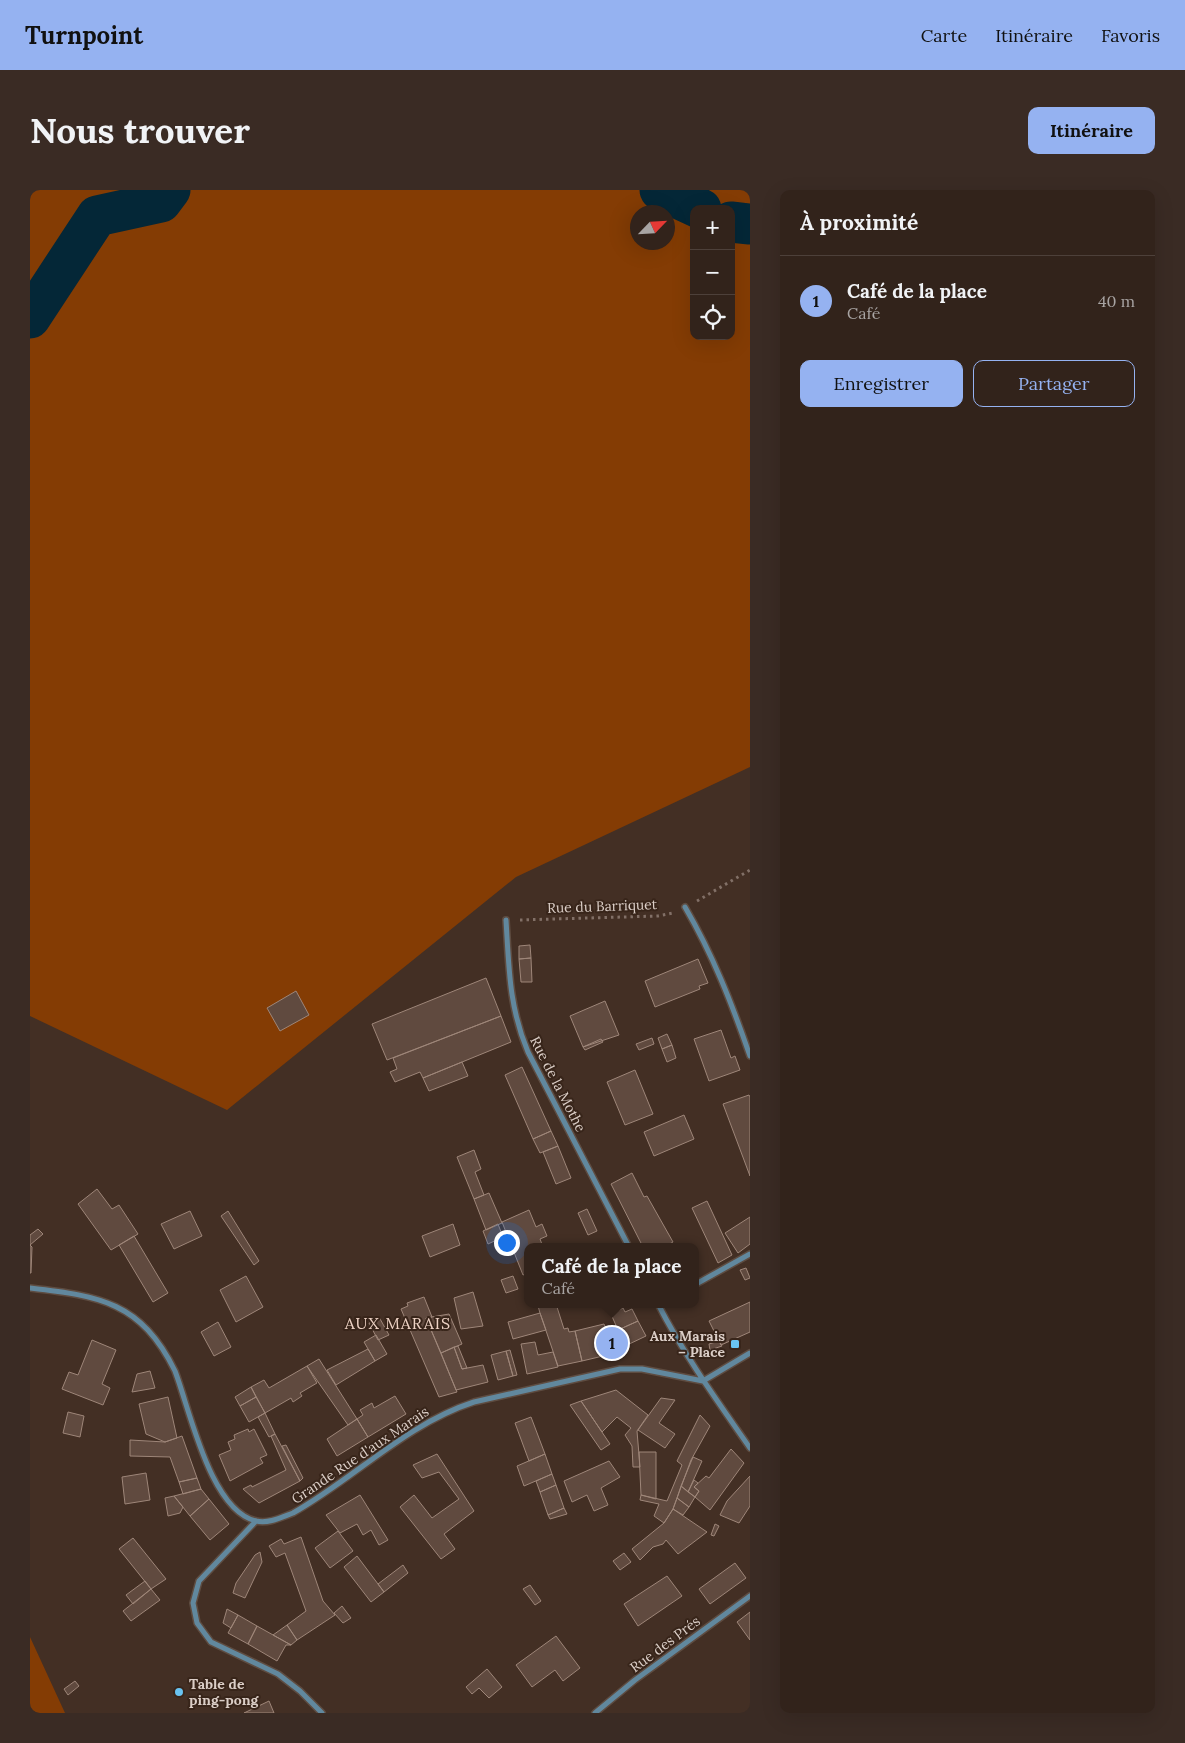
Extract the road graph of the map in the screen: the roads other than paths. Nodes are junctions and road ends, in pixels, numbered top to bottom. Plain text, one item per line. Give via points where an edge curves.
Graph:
1 (686, 907) road end
2 (506, 920) road end
3 (750, 1056) edge
4 (627, 1243) edge
5 (750, 1254) edge
6 (699, 1282) edge
7 (30, 1288) edge
8 (661, 1308) edge
9 (750, 1353) edge
10 (703, 1381) junction
11 (750, 1448) edge
12 (256, 1521) junction
13 (750, 1596) edge
14 (322, 1713) edge
15 (596, 1713) edge

1 - 3 street via 724,982
2 - 4 street, Rue de la Mothe via 511,997 517,1025
5 - 6 street
7 - 12 street via 106,1301 133,1316 146,1328 166,1353 174,1370 218,1486 234,1507
8 - 10 street
9 - 10 street
10 - 11 street
10 - 12 street, Grande Rue d'aux Marais via 642,1369 620,1369 474,1402 421,1426 293,1513
12 - 14 street via 199,1581 193,1603 197,1623 211,1642 278,1674
13 - 15 street, Rue des Prés via 635,1680

